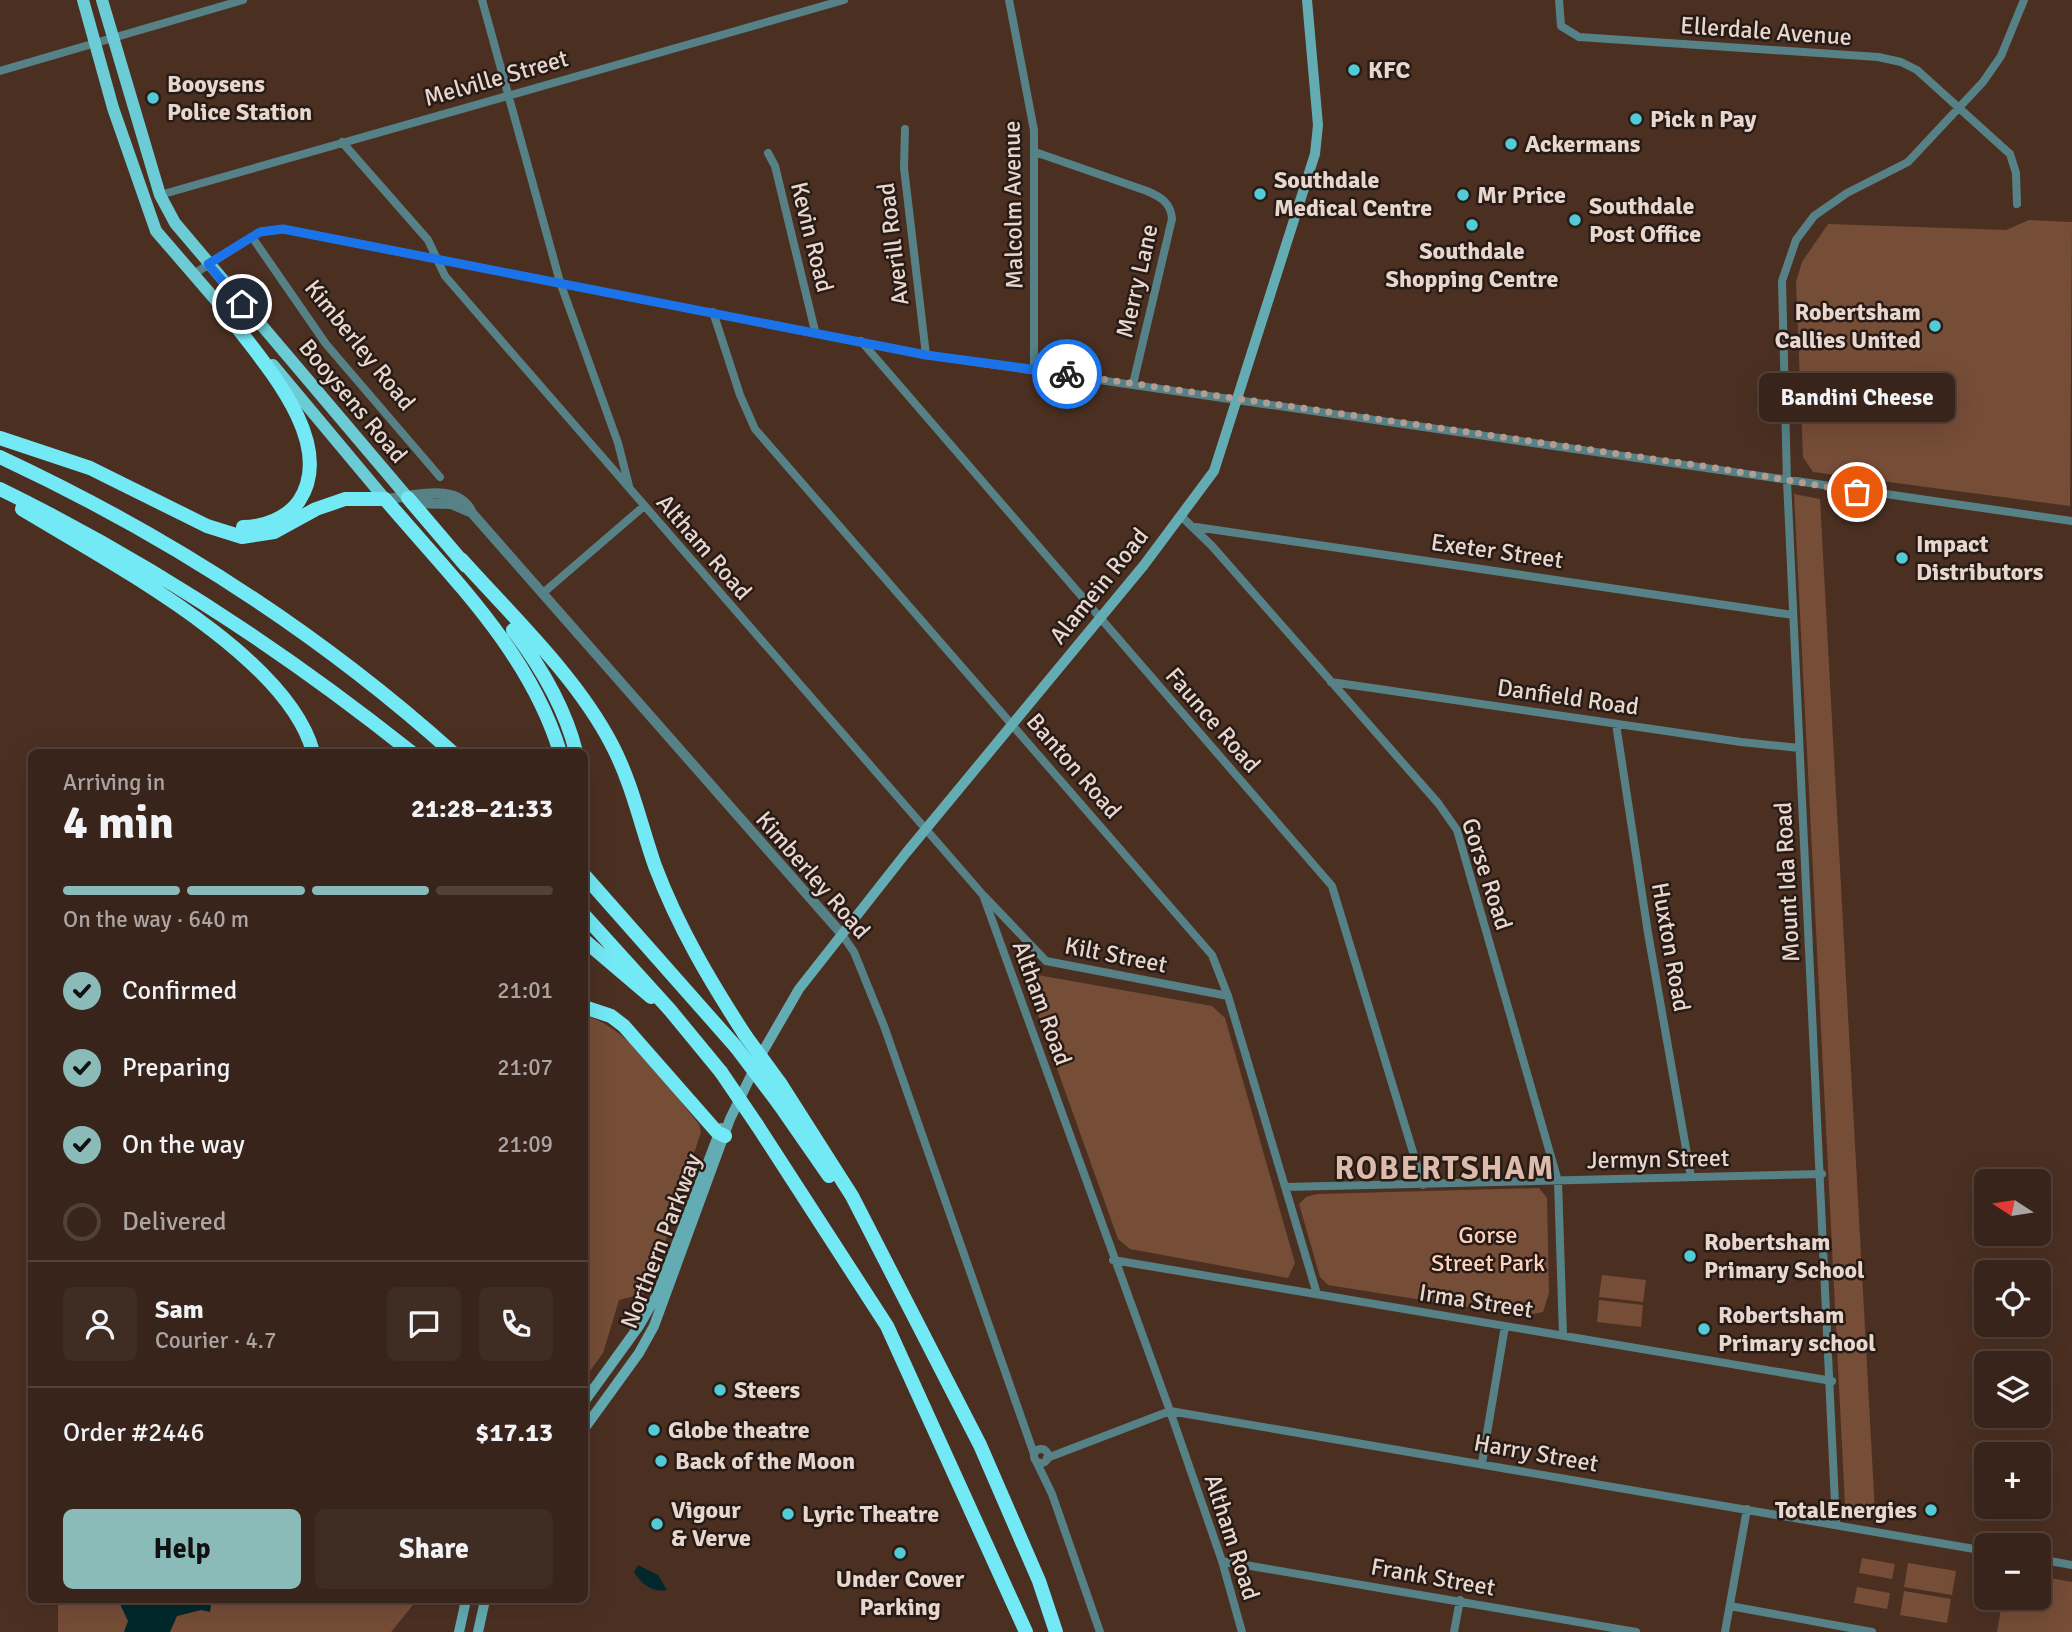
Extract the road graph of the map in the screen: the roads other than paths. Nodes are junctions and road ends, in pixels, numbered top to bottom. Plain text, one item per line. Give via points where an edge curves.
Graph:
1 (83, 0) edge
2 (102, 0) edge
3 (243, 0) edge
4 (482, 0) edge
5 (844, 0) edge
6 (1009, 0) edge
7 (1307, 0) edge
8 (1559, 0) edge
9 (2024, 0) edge
10 (113, 38) junction
11 (95, 43) junction
12 (0, 71) edge
13 (510, 94) junction
14 (1959, 108) junction
15 (905, 128) dead end
16 (342, 142) junction
17 (1035, 152) junction
18 (768, 153) dead end
19 (160, 195) junction
20 (2017, 204) dead end
21 (252, 237) junction
22 (436, 260) junction
23 (208, 264) junction
24 (192, 275) junction
25 (560, 282) junction
26 (220, 305) junction
27 (713, 312) junction
28 (815, 331) junction
29 (861, 341) junction
30 (926, 355) junction
31 (1034, 369) junction
32 (1133, 384) junction
33 (1238, 398) junction
34 (0, 438) edge
35 (0, 457) edge
36 (440, 477) dead end
37 (1787, 481) junction
38 (0, 489) edge
39 (629, 489) junction
40 (0, 495) edge
41 (385, 499) junction
42 (410, 501) junction
43 (643, 507) junction
44 (1182, 517) junction
45 (197, 519) junction
46 (2072, 522) edge
47 (1196, 527) junction
48 (461, 559) junction
49 (542, 593) junction
50 (1793, 615) junction
51 (1099, 618) junction
52 (1331, 682) junction
53 (1616, 724) junction
54 (1013, 726) junction
55 (1799, 748) junction
56 (312, 749) edge
57 (407, 749) edge
58 (448, 749) edge
59 (559, 749) edge
60 (575, 749) edge
61 (928, 830) junction
62 (588, 879) edge
63 (983, 895) junction
64 (588, 919) edge
65 (841, 933) junction
66 (588, 943) edge
67 (1228, 996) junction
68 (588, 1008) edge
69 (670, 1010) junction
70 (741, 1041) junction
71 (721, 1134) junction
72 (1822, 1174) junction
73 (1691, 1177) junction
74 (1558, 1181) junction
75 (1423, 1185) junction
76 (1286, 1187) junction
77 (875, 1243) junction
78 (1113, 1259) junction
79 (1317, 1293) junction
80 (1505, 1326) junction
81 (1563, 1335) junction
82 (1832, 1381) junction
83 (588, 1396) edge
84 (1170, 1411) junction
85 (588, 1423) edge
86 (1041, 1455) junction
87 (1482, 1463) junction
88 (1747, 1509) junction
89 (1836, 1525) junction
90 (1974, 1549) edge
91 (1222, 1561) junction
92 (2051, 1561) edge
93 (2072, 1565) edge
94 (1460, 1600) junction
95 (465, 1603) edge
96 (484, 1603) edge
97 (1730, 1606) junction
98 (1589, 1628) edge
99 (459, 1632) edge
100 (478, 1632) edge
101 (1026, 1632) edge
102 (1056, 1632) edge
103 (1100, 1632) edge
104 (1241, 1632) edge
105 (1454, 1632) edge
106 (1636, 1632) edge
107 (1725, 1632) edge
108 (1872, 1632) edge

1 - 11 main road, Booysens Road
2 - 10 main road, Booysens Road
3 - 10 street
4 - 13 street, Altham Road
5 - 13 street, Melville Street
6 - 17 street, Malcolm Avenue
7 - 33 main road, Alamein Road via 1317,144
8 - 14 street, Ellerdale Avenue via 1560,23 1578,37 1891,59 1917,70
9 - 14 street, Mount Ida Road via 2001,56
10 - 11 street
10 - 19 main road, Booysens Road
11 - 12 street
11 - 24 main road, Booysens Road via 148,212 156,231
13 - 16 street, Melville Street
13 - 25 street, Altham Road
14 - 20 street, Ellerdale Avenue via 2010,154
14 - 37 street, Mount Ida Road via 1908,162 1831,203 1796,240 1785,268 1781,297
15 - 30 street, Averill Road via 905,181
16 - 19 street, Melville Street
16 - 22 street, Altham Road via 428,240
17 - 31 street, Malcolm Avenue
17 - 32 street, Merry Lane via 1147,191 1163,198 1169,207 1172,219
18 - 28 street, Kevin Road
19 - 23 main road, Booysens Road via 175,223
21 - 22 street via 283,229
21 - 23 street
21 - 36 street, Kimberley Road via 326,344
22 - 25 street
22 - 39 street, Altham Road
23 - 24 street
23 - 42 main road, Booysens Road
24 - 26 main road, Booysens Road
25 - 27 street
25 - 39 street, Altham Road via 618,443
26 - 41 main road, Booysens Road
26 - 45 highway via 299,416 312,464 297,504 273,521 233,527
27 - 28 street
27 - 54 street, Banton Road via 752,425
28 - 29 street
29 - 30 street
29 - 51 street, Faunce Road
30 - 31 street
31 - 32 street
32 - 33 street
33 - 37 street
33 - 44 main road, Alamein Road via 1214,471
34 - 45 highway via 90,468
35 - 58 highway via 81,495 186,555 339,659
37 - 46 street
37 - 50 street, Mount Ida Road
38 - 57 highway via 76,526 174,583 321,683
39 - 43 street, Altham Road
40 - 56 highway via 218,634 270,683
41 - 42 street, Kimberley Road
41 - 45 highway via 345,499 316,509 288,527 252,536 216,530
41 - 59 highway via 494,626 522,666 545,709
42 - 48 highway
42 - 49 street, Kimberley Road via 454,505 472,513
43 - 49 street
43 - 61 street, Altham Road
44 - 47 street, Gorse Road
44 - 51 main road, Alamein Road
47 - 50 street, Exeter Street
47 - 52 street, Gorse Road
48 - 60 highway via 546,678
48 - 70 highway via 597,718 626,777 674,912
49 - 65 street, Kimberley Road
50 - 55 street, Mount Ida Road
51 - 54 main road, Alamein Road
51 - 75 street, Faunce Road via 1332,886
52 - 53 street, Danfield Road
52 - 74 street, Gorse Road via 1448,814 1457,830
53 - 55 street, Danfield Road
53 - 73 street, Huxton Road
54 - 61 main road, Alamein Road
54 - 67 street, Banton Road via 1203,943 1218,966
55 - 72 street, Mount Ida Road
61 - 63 street, Altham Road
61 - 65 main road, Alamein Road
62 - 70 highway
63 - 67 street, Kilt Street via 1046,961
63 - 78 street, Altham Road
64 - 69 highway
65 - 71 main road, Alamein Road via 799,989
65 - 86 street, Kimberley Road via 854,952 884,1026
66 - 69 highway
67 - 76 street, Banton Road
68 - 71 highway via 624,1026
69 - 101 highway, bridge via 721,1072 887,1326
70 - 77 highway, bridge
70 - 77 highway, bridge via 780,1083 852,1196
71 - 83 main road, Northern Parkway via 653,1304
71 - 85 main road, Northern Parkway via 654,1326
72 - 73 street, Jermyn Street
72 - 82 street, Mount Ida Road
73 - 74 street, Jermyn Street
74 - 75 street, Jermyn Street
74 - 81 street, Gorse Road
75 - 76 street, Jermyn Street
76 - 79 street, Banton Road
77 - 102 highway via 979,1446 1040,1581
78 - 79 street, Irma Street
78 - 84 street, Altham Road
79 - 80 street, Irma Street
80 - 81 street, Irma Street
80 - 87 street
81 - 82 street, Irma Street
82 - 89 street, Mount Ida Road
84 - 86 street, Harry Street
84 - 87 street, Harry Street
84 - 91 street, Altham Road
86 - 103 street, Kimberley Road
87 - 88 street, Harry Street
88 - 89 street, Harry Street
88 - 97 street
89 - 90 street, Harry Street
91 - 94 street, Frank Street
91 - 104 street, Altham Road
92 - 93 street
94 - 98 street, Frank Street
94 - 105 street
95 - 99 main road
96 - 100 main road
97 - 107 street
97 - 108 street
98 - 106 street, Frank Street

